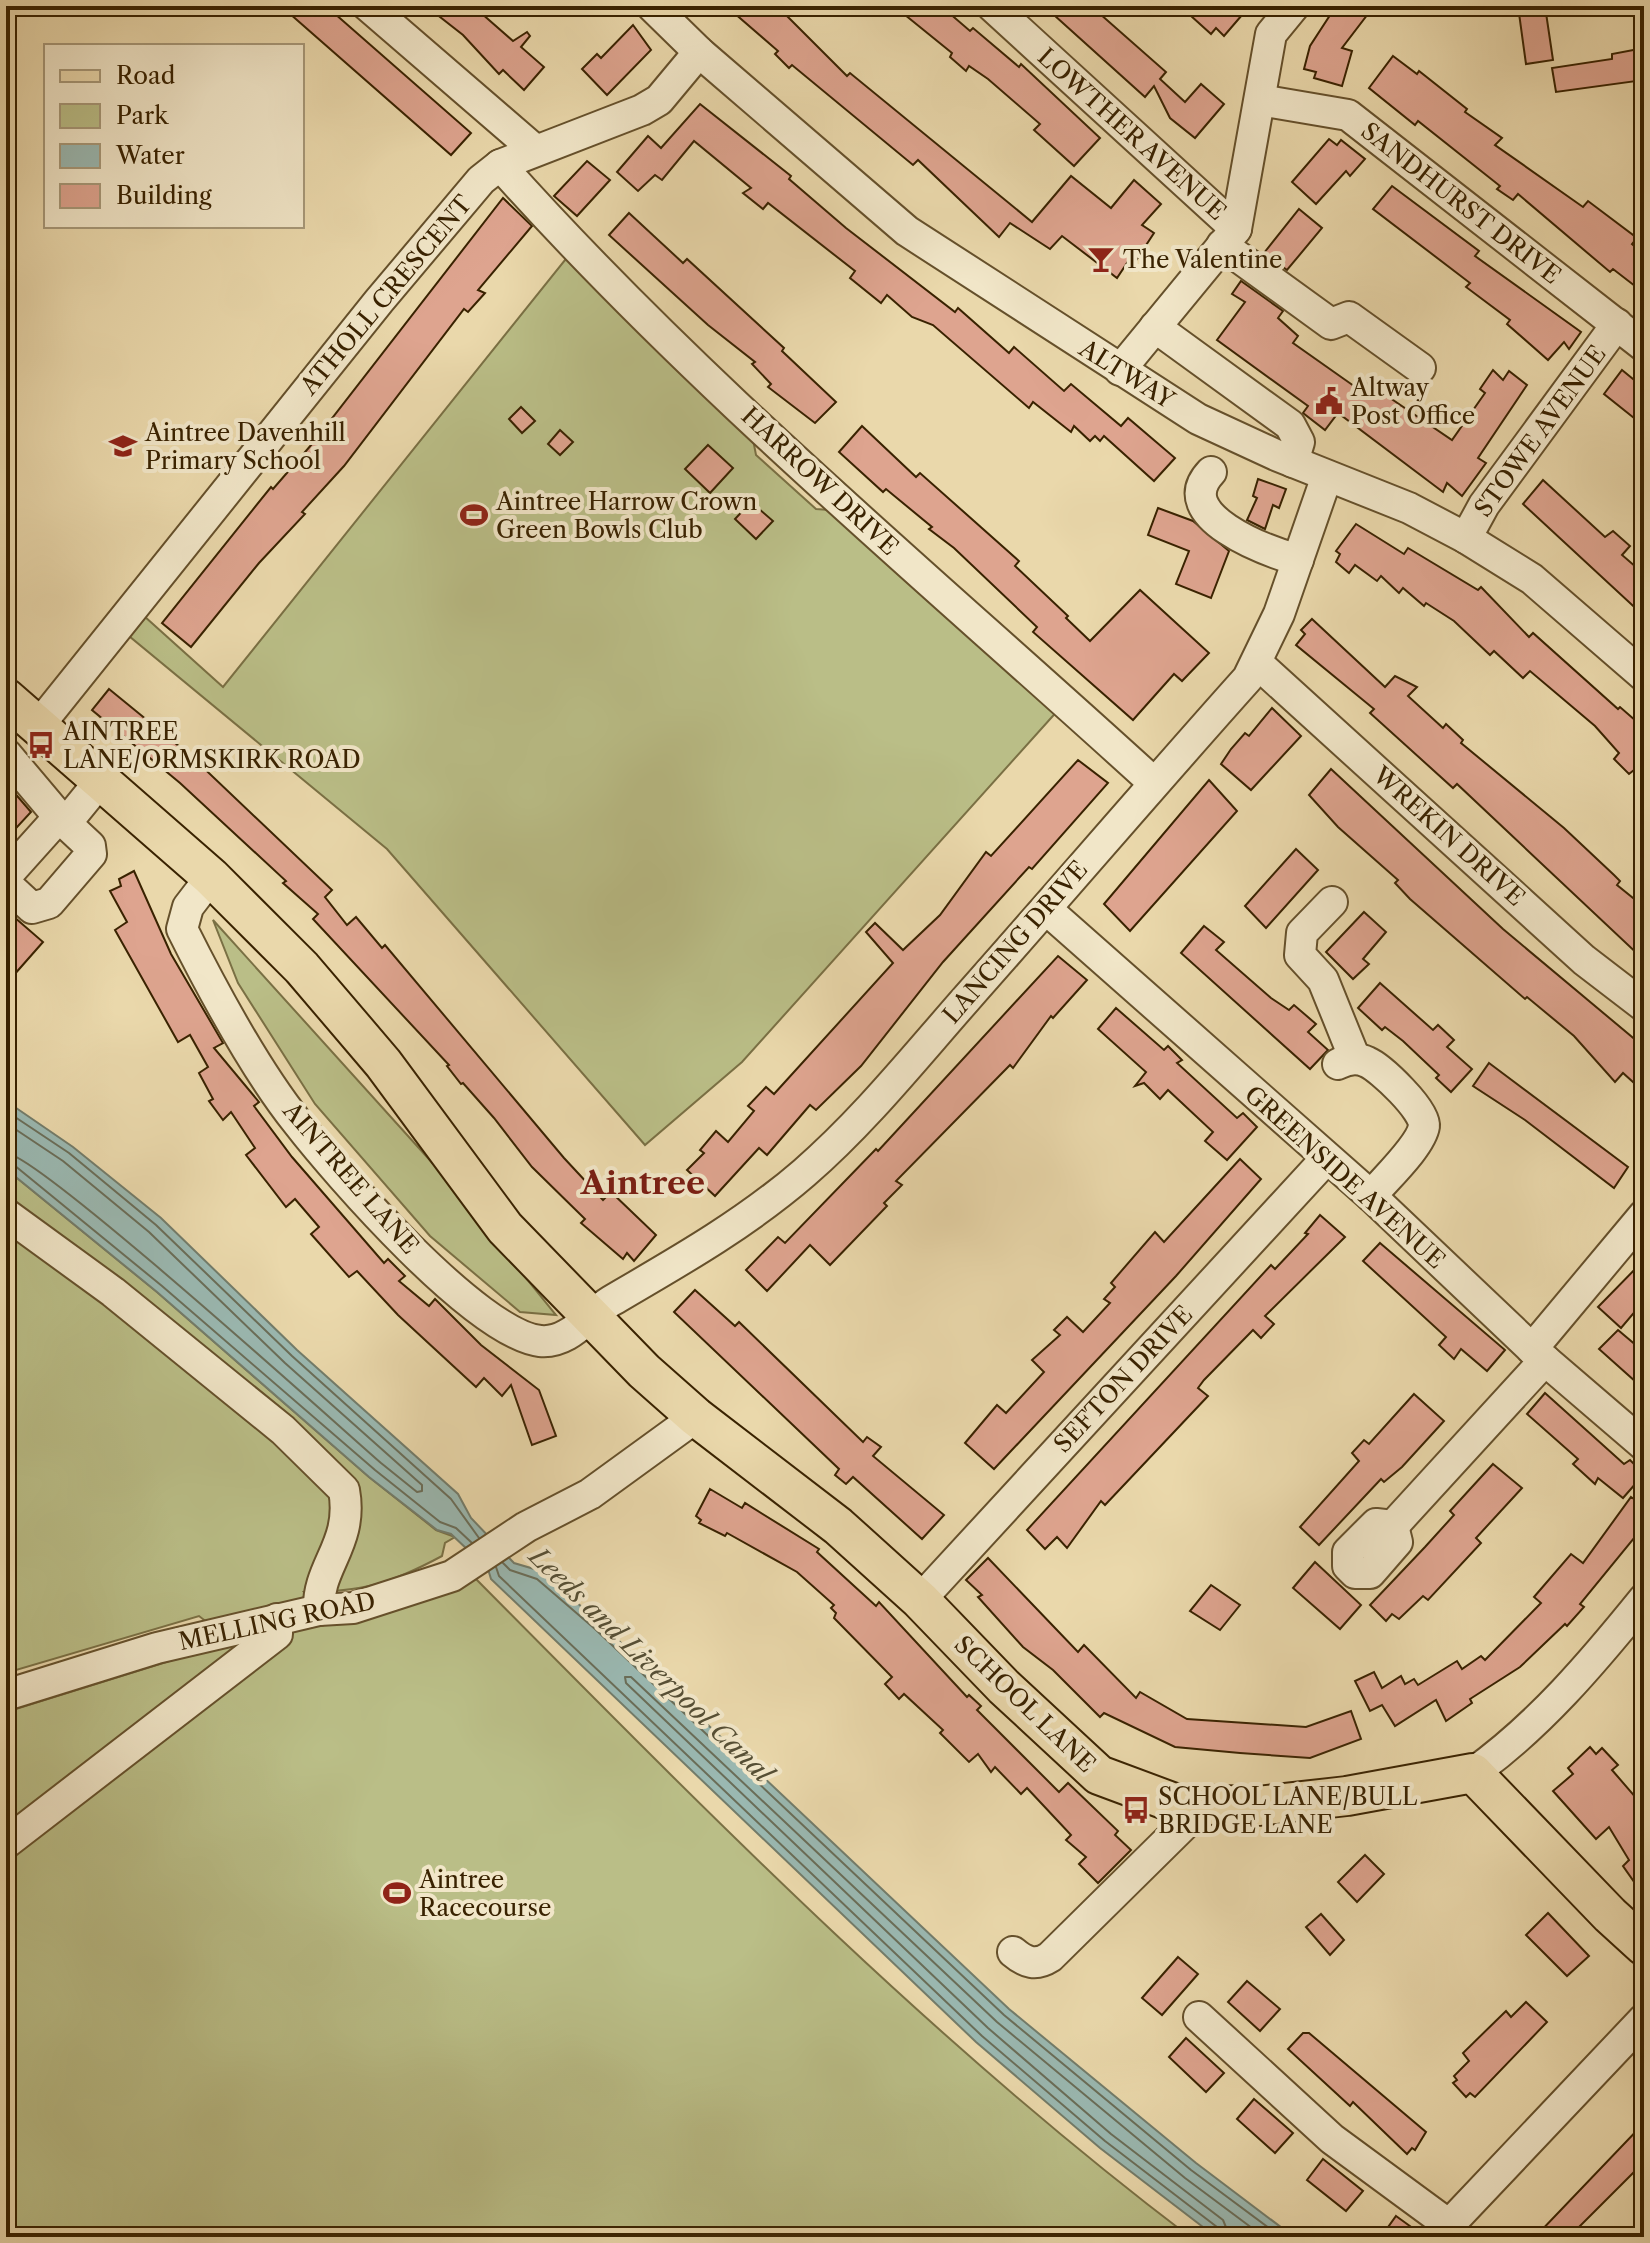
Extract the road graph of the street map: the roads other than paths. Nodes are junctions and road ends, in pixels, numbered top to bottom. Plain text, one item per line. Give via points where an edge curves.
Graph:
1 (368, 6) edge
2 (652, 6) edge
3 (992, 6) edge
4 (1283, 10) edge
5 (699, 52) junction
6 (1260, 100) junction
7 (535, 150) junction
8 (500, 165) junction
9 (1229, 237) junction
10 (1617, 324) junction
11 (1155, 327) junction
12 (1644, 346) edge
13 (1420, 368) dead end
14 (1120, 370) junction
15 (1293, 462) junction
16 (1211, 472) dead end
17 (1327, 476) junction
18 (1466, 538) junction
19 (1298, 560) junction
20 (1257, 663) junction
21 (1644, 676) edge
22 (6, 698) edge
23 (39, 725) junction
24 (6, 754) edge
25 (101, 780) junction
26 (1154, 783) junction
27 (211, 877) junction
28 (1332, 902) dead end
29 (1046, 909) junction
30 (1644, 1006) edge
31 (1326, 1159) junction
32 (1371, 1196) junction
33 (6, 1214) edge
34 (1644, 1215) edge
35 (591, 1314) junction
36 (1538, 1355) junction
37 (696, 1417) junction
38 (1644, 1445) edge
39 (1393, 1526) dead end
40 (1644, 1599) edge
41 (920, 1600) junction
42 (319, 1610) junction
43 (277, 1619) junction
44 (6, 1695) edge
45 (1473, 1773) junction
46 (1204, 1805) junction
47 (6, 1843) edge
48 (1644, 1946) edge
49 (1013, 1952) dead end
50 (1199, 2017) dead end
51 (1644, 2019) edge

1 - 7 street
2 - 5 street, ALTWAY
3 - 9 street, LOWTHER AVENUE
4 - 6 street via 1271,34
5 - 7 street, ATHOLL CRESCENT via 659,100
5 - 14 street, ALTWAY via 907,231
6 - 9 street
6 - 10 street, SANDHURST DRIVE via 1348,115
7 - 8 street, ATHOLL CRESCENT
8 - 23 street, ATHOLL CRESCENT via 481,180 379,301
8 - 26 street, HARROW DRIVE via 586,261 820,484
9 - 11 street
9 - 13 street, LOWTHER AVENUE via 1331,324 1349,317
10 - 12 street, SANDHURST DRIVE
10 - 18 street, STOWE AVENUE via 1484,505
11 - 14 street
11 - 15 street via 1290,425 1299,442
14 - 15 street, ALTWAY via 1198,419
15 - 17 street, ALTWAY
16 - 19 street via 1202,481 1206,510 1223,527 1263,549
17 - 18 street, ALTWAY via 1409,508
17 - 19 street, LANCING DRIVE
18 - 21 street, ALTWAY via 1532,579
19 - 20 street, LANCING DRIVE
20 - 26 street, LANCING DRIVE
20 - 30 street, WREKIN DRIVE via 1584,960
22 - 23 main road
23 - 25 main road
24 - 25 street via 62,820
25 - 27 main road
26 - 29 street, LANCING DRIVE
27 - 35 main road via 302,968 383,1063 505,1228
27 - 35 street, AINTREE LANE via 188,907 182,929 211,988 296,1121 444,1281 518,1336 544,1342 567,1338
28 - 32 street via 1302,933 1300,955 1323,980 1346,1062 1373,1065 1424,1119 1417,1141
29 - 31 street, GREENSIDE AVENUE
29 - 35 street, LANCING DRIVE via 878,1100 805,1172 726,1234
31 - 32 street, GREENSIDE AVENUE
31 - 41 street, SEFTON DRIVE
32 - 36 street, GREENSIDE AVENUE
33 - 42 street via 113,1292 283,1430 344,1490 345,1533 318,1592
34 - 36 street
35 - 37 main road
36 - 38 street, GREENSIDE AVENUE
36 - 39 street
37 - 41 main road, SCHOOL LANE via 838,1526
37 - 42 street, MELLING ROAD via 590,1494 464,1569 353,1608
40 - 45 street via 1560,1695
41 - 46 main road, SCHOOL LANE via 1099,1775 1177,1804
42 - 43 street, MELLING ROAD
43 - 44 street, MELLING ROAD via 157,1648
43 - 47 street via 277,1634
45 - 46 main road, SCHOOL LANE via 1332,1798
45 - 48 main road
46 - 49 street via 1050,1957 1031,1963
50 - 51 street via 1332,2139 1449,2225

